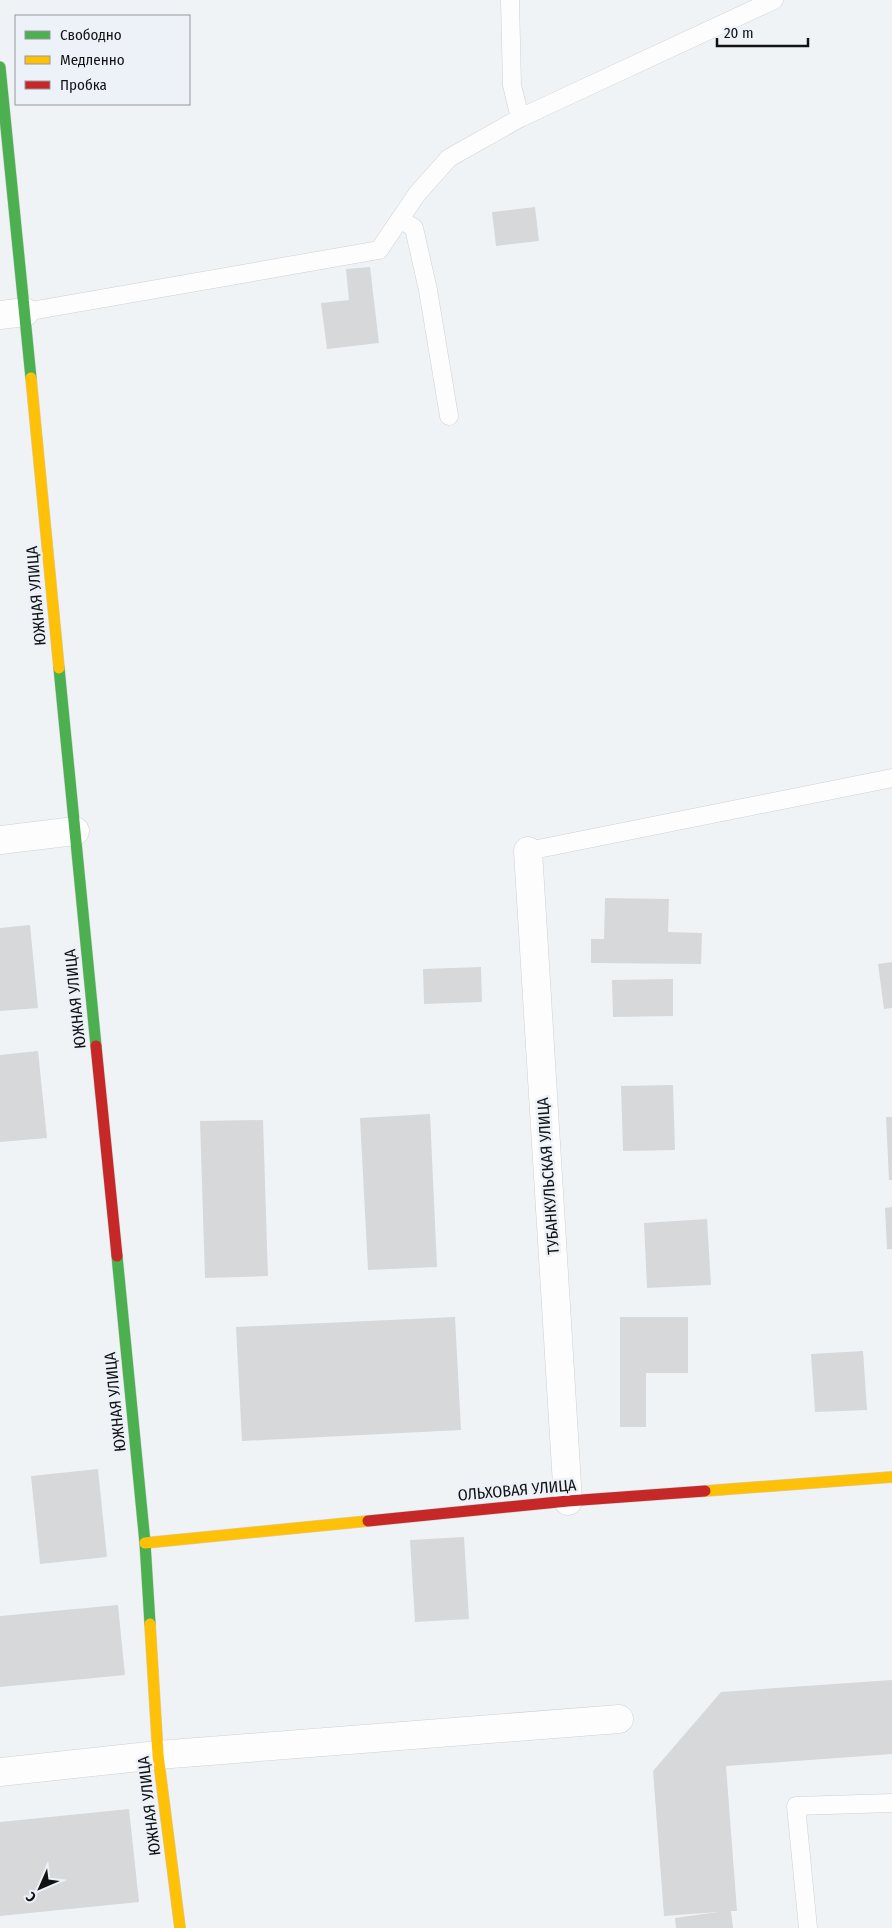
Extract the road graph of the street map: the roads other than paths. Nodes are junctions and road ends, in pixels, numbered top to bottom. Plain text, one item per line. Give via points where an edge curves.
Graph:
1 (510, 0) edge
2 (774, 0) edge
3 (0, 67) edge
4 (520, 118) junction
5 (400, 219) junction
6 (13, 314) edge
7 (449, 416) dead end
8 (892, 778) edge
9 (75, 832) junction
10 (0, 840) edge
11 (528, 851) joint
12 (892, 1477) edge
13 (568, 1501) junction
14 (145, 1543) junction
15 (619, 1719) dead end
16 (158, 1755) junction
17 (0, 1772) edge
18 (892, 1803) edge
19 (180, 1928) edge
20 (808, 1928) edge

1 - 4 lane via 512,85
2 - 4 lane
3 - 6 street, ЮЖНАЯ УЛИЦА
4 - 5 lane via 449,158
5 - 6 lane via 379,250
5 - 7 lane via 414,228
6 - 9 street, ЮЖНАЯ УЛИЦА
8 - 11 lane
9 - 10 street
9 - 14 street, ЮЖНАЯ УЛИЦА
11 - 13 street, ТУБАНКУЛЬСКАЯ УЛИЦА
12 - 13 street, ОЛЬХОВАЯ УЛИЦА
13 - 14 street, ОЛЬХОВАЯ УЛИЦА
14 - 16 street, ЮЖНАЯ УЛИЦА
15 - 16 street
16 - 17 street
16 - 19 street, ЮЖНАЯ УЛИЦА
18 - 20 lane via 796,1806

